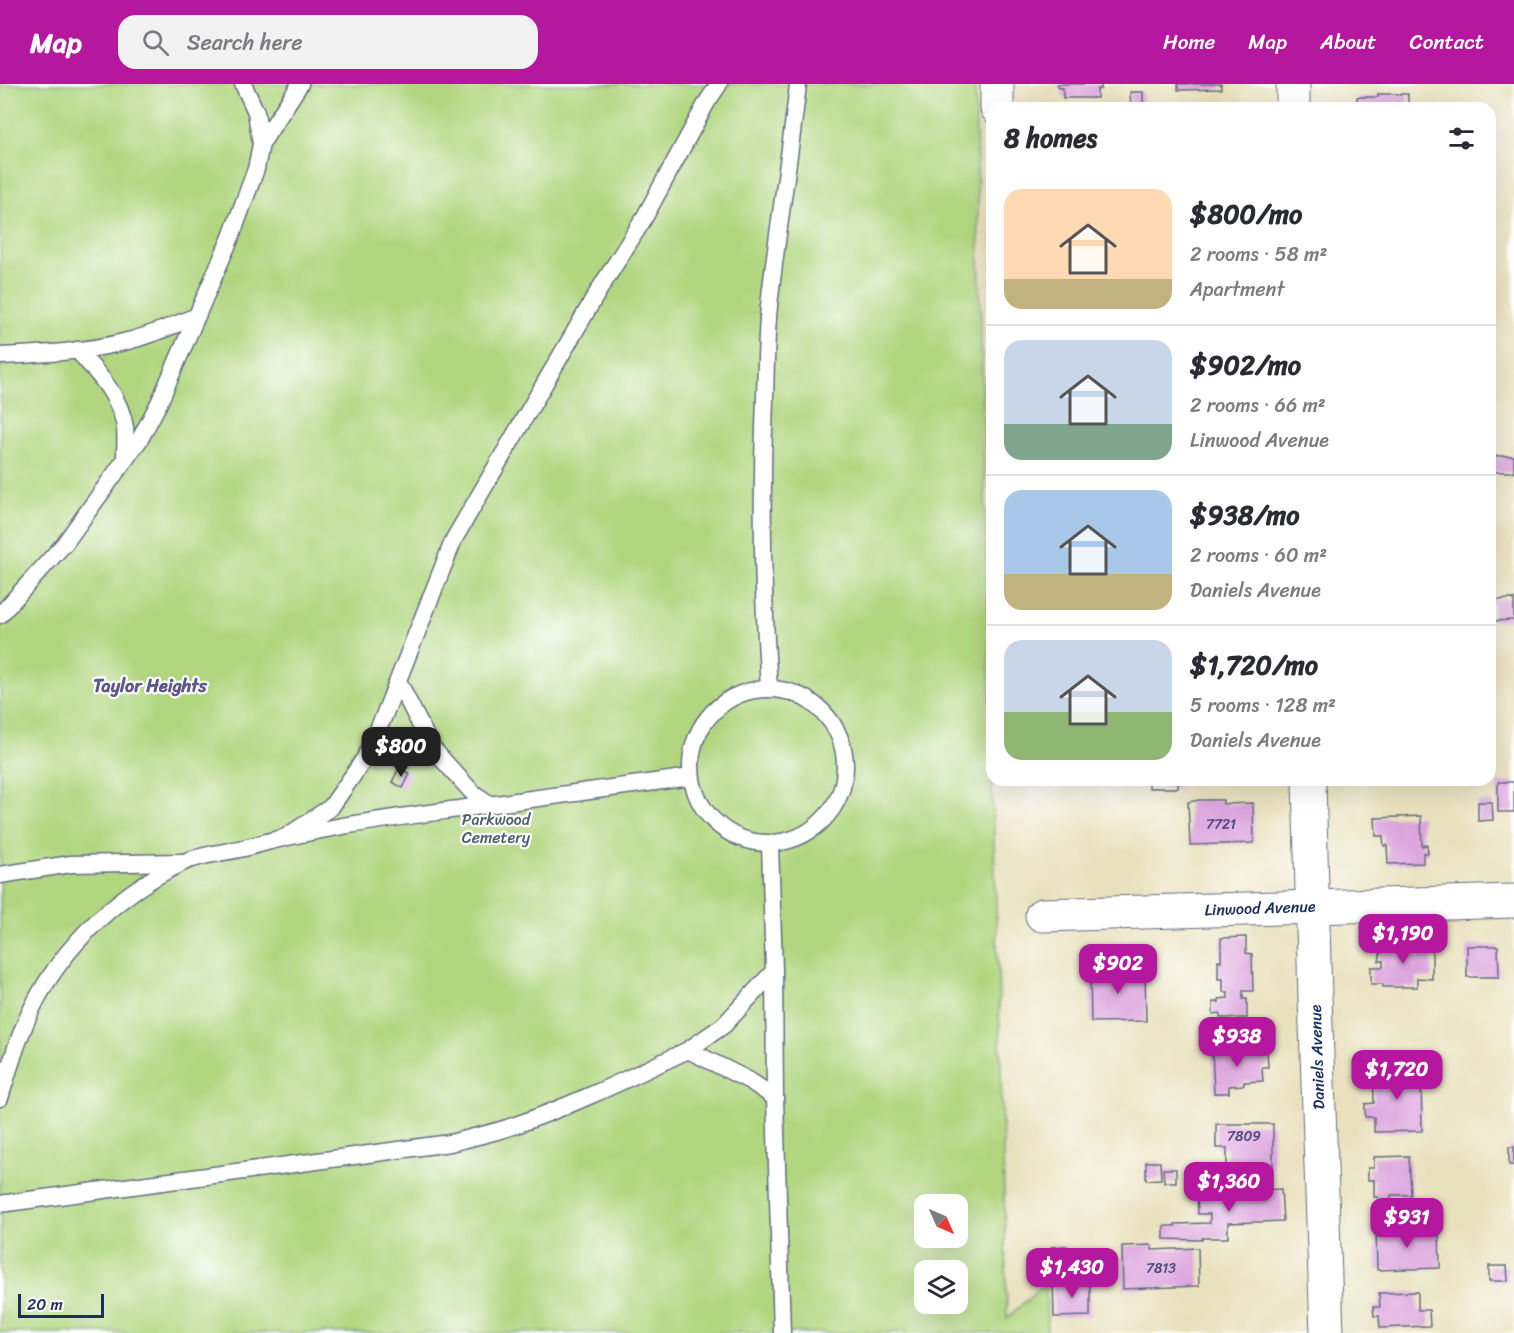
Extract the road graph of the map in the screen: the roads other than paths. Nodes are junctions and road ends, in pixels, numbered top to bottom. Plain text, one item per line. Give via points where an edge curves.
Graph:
1 (243, 84) edge
2 (300, 84) edge
3 (719, 84) edge
4 (798, 84) edge
5 (997, 84) edge
6 (1293, 84) edge
7 (997, 102) edge
8 (1293, 102) edge
9 (261, 144) junction
10 (197, 316) junction
11 (77, 350) junction
12 (0, 356) edge
13 (125, 460) junction
14 (0, 615) edge
15 (398, 681) junction
16 (769, 688) junction
17 (691, 777) junction
18 (1310, 786) edge
19 (491, 805) junction
20 (286, 837) junction
21 (770, 844) junction
22 (184, 862) junction
23 (0, 874) edge
24 (1514, 901) edge
25 (1314, 907) junction
26 (1042, 915) dead end
27 (774, 971) junction
28 (688, 1050) junction
29 (4, 1070) edge
30 (0, 1098) edge
31 (775, 1098) junction
32 (0, 1204) edge
33 (782, 1333) edge
34 (1327, 1333) edge

1 - 9 lane via 256,112
2 - 9 lane
3 - 15 lane via 454,539
4 - 16 lane via 769,307 763,442
5 - 7 street
6 - 8 street
9 - 10 lane via 231,237
10 - 11 lane via 127,341
10 - 13 lane via 159,403
11 - 12 lane
11 - 13 lane via 121,408
13 - 14 lane via 64,543
15 - 19 lane via 432,748 472,792
15 - 20 lane via 365,758 332,807
16 - 17 lane via 747,691 727,700 710,715 697,733 691,754
16 - 21 lane via 793,692 814,703 831,720 842,741 846,765 843,789 832,811 815,828 794,840
17 - 19 lane
17 - 21 lane via 705,812 718,826 752,843
18 - 25 street, Daniels Avenue
19 - 20 lane
20 - 22 lane
21 - 27 lane
22 - 23 lane via 71,864
22 - 29 lane via 131,893 100,917 65,957 38,998
24 - 25 street, Linwood Avenue
25 - 26 street, Linwood Avenue
25 - 34 street, Daniels Avenue
27 - 28 lane via 724,1025
27 - 31 lane
28 - 31 lane
28 - 32 lane via 550,1112 450,1143
29 - 30 lane
31 - 33 lane

